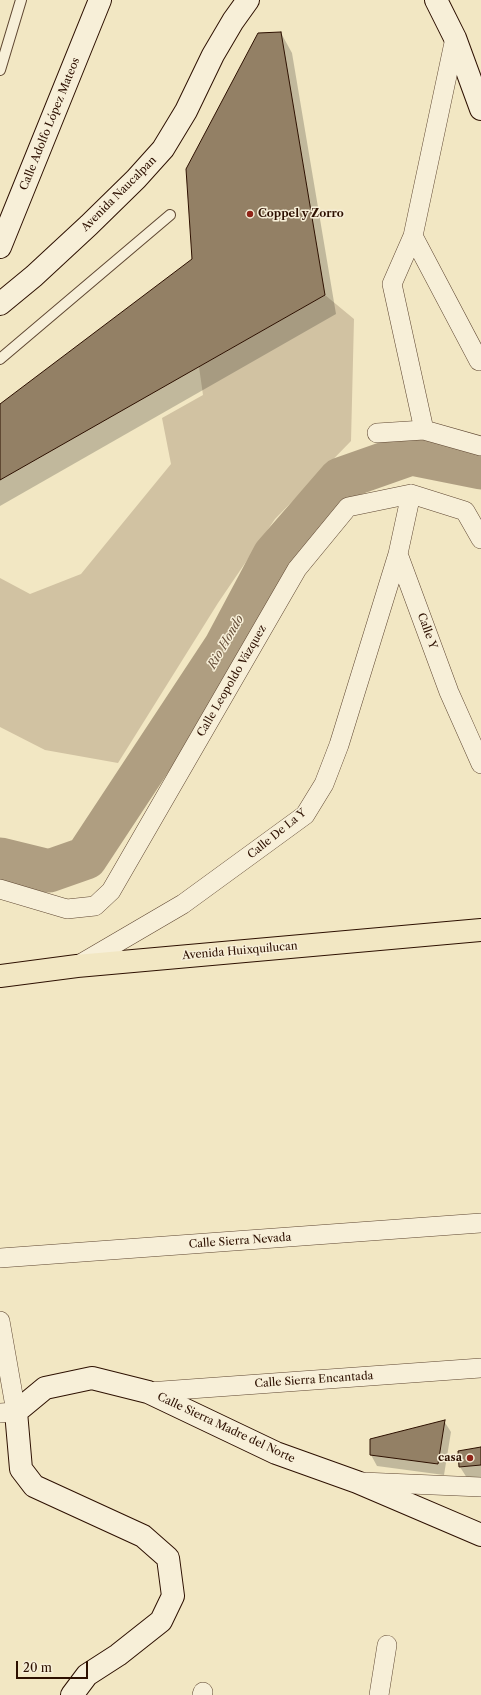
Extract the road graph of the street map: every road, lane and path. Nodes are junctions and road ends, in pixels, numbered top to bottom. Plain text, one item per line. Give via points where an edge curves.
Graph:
1 (21, 0) edge
2 (100, 0) edge
3 (248, 0) edge
4 (436, 0) edge
5 (455, 38) junction
6 (0, 70) edge
7 (481, 109) edge
8 (170, 215) dead end
9 (413, 236) junction
10 (0, 247) edge
11 (0, 304) edge
12 (0, 359) edge
13 (479, 360) dead end
14 (424, 430) junction
15 (377, 433) dead end
16 (481, 446) edge
17 (411, 494) junction
18 (481, 539) edge
19 (398, 554) junction
20 (481, 764) edge
21 (0, 889) edge
22 (481, 930) edge
23 (77, 966) junction
24 (0, 976) edge
25 (481, 1223) edge
26 (0, 1258) edge
27 (0, 1321) edge
28 (481, 1368) edge
29 (148, 1392) junction
30 (8, 1413) edge
31 (357, 1482) junction
32 (481, 1487) edge
33 (481, 1535) edge
34 (387, 1646) dead end
35 (72, 1695) edge
36 (379, 1695) edge

1 - 6 lane
2 - 10 main road, Calle Adolfo López Mateos
3 - 11 main road, Avenida Naucalpan via 217,48 186,111 163,149 89,225
4 - 5 main road
5 - 7 main road
5 - 9 street
8 - 12 lane
9 - 13 street
9 - 14 street via 392,284
14 - 15 street
14 - 16 street
17 - 18 street, Calle Leopoldo Vázquez via 465,511
17 - 19 street
17 - 21 street, Calle Leopoldo Vázquez via 348,507 297,568 111,891 95,906 67,909
19 - 20 street, Calle Y via 449,692
19 - 23 street, Calle De La Y via 339,745 324,784 305,814 183,904
22 - 23 main road, Avenida Huixquilucan
23 - 24 main road, Avenida Huixquilucan
25 - 26 street, Calle Sierra Nevada
27 - 30 street
28 - 29 street, Calle Sierra Encantada
29 - 30 main road, Calle Sierra Madre del Norte via 92,1378 45,1388
29 - 31 main road, Calle Sierra Madre del Norte via 276,1453
30 - 35 main road via 21,1470 34,1486 143,1536 168,1558 173,1596 161,1621 118,1655 87,1675
31 - 32 street
31 - 33 main road, Calle Sierra Madre del Norte
34 - 36 street

